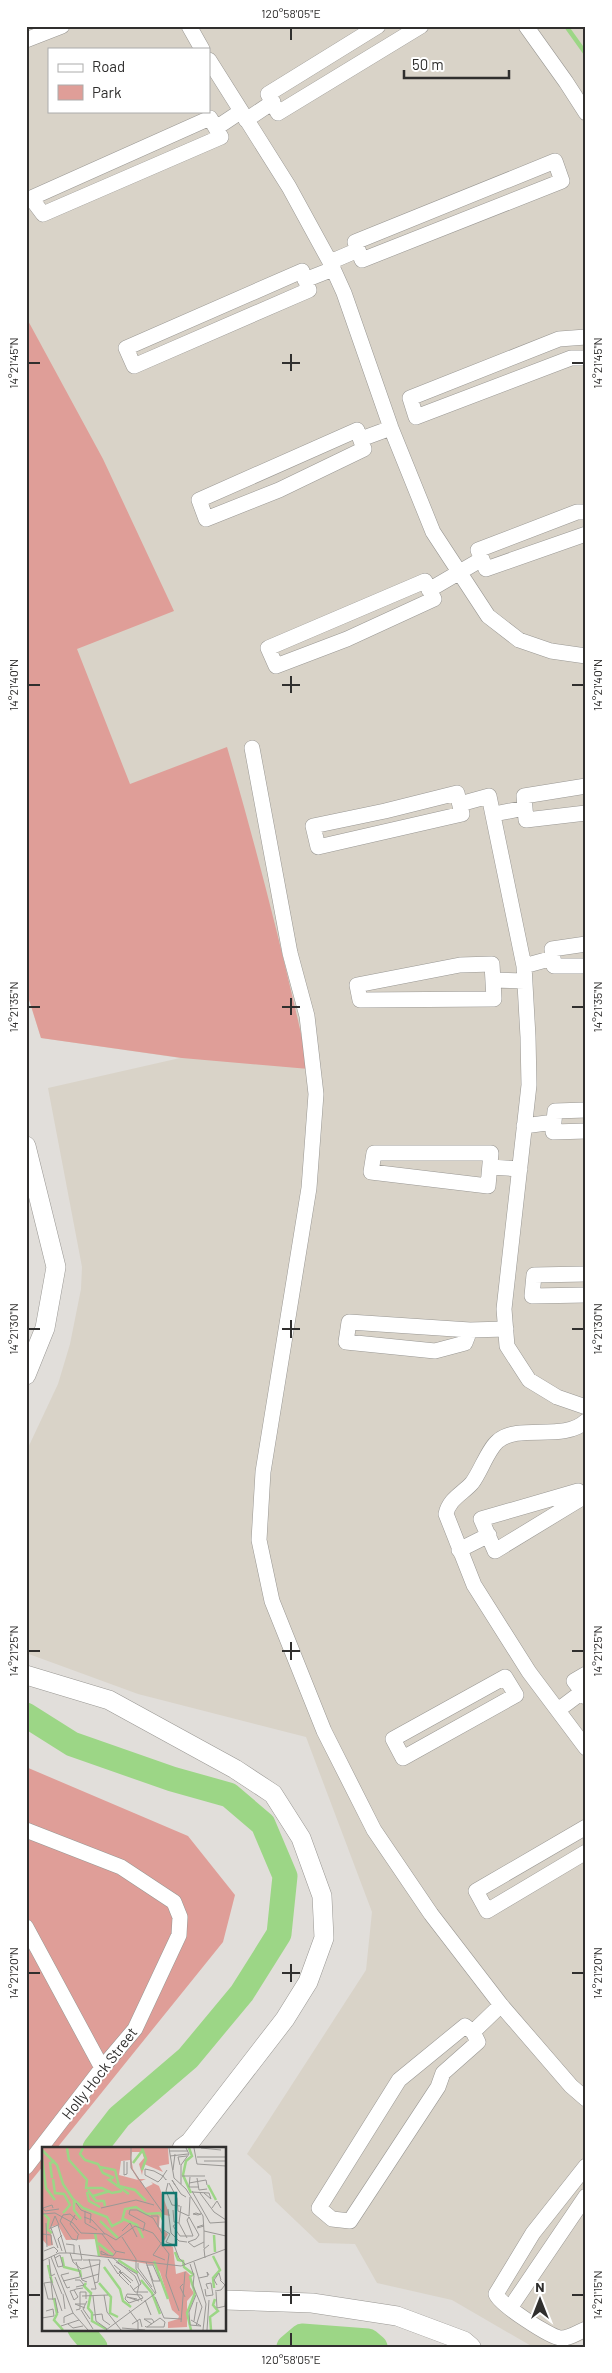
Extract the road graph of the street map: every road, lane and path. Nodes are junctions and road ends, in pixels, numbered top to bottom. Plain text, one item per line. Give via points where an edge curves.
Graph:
1 (62, 26) edge
2 (189, 26) edge
3 (378, 26) edge
4 (421, 26) edge
5 (526, 26) edge
6 (26, 40) edge
7 (201, 48) edge
8 (210, 62) edge
9 (273, 102) junction
10 (586, 113) edge
11 (243, 116) junction
12 (216, 128) junction
13 (358, 250) junction
14 (331, 265) junction
15 (305, 280) junction
16 (586, 337) edge
17 (586, 358) edge
18 (413, 409) junction
19 (389, 422) junction
20 (360, 439) junction
21 (586, 512) edge
22 (586, 534) edge
23 (482, 559) junction
24 (459, 573) junction
25 (430, 590) junction
26 (586, 656) edge
27 (252, 748) dead end
28 (586, 786) edge
29 (460, 804) junction
30 (525, 808) junction
31 (586, 813) edge
32 (494, 814) junction
33 (586, 944) edge
34 (553, 958) junction
35 (586, 966) edge
36 (524, 973) junction
37 (493, 980) junction
38 (586, 1110) edge
39 (554, 1122) junction
40 (524, 1126) junction
41 (586, 1131) edge
42 (26, 1146) edge
43 (490, 1168) junction
44 (520, 1169) junction
45 (586, 1274) edge
46 (507, 1283) junction
47 (534, 1285) junction
48 (586, 1295) edge
49 (506, 1329) junction
50 (470, 1330) junction
51 (26, 1375) edge
52 (586, 1407) edge
53 (586, 1421) edge
54 (489, 1535) junction
55 (459, 1550) junction
56 (529, 1672) junction
57 (26, 1674) edge
58 (586, 1674) edge
59 (510, 1685) junction
60 (584, 1695) edge
61 (558, 1710) junction
62 (586, 1748) edge
63 (586, 1827) edge
64 (26, 1830) edge
65 (586, 1852) edge
66 (26, 1927) edge
67 (501, 2005) junction
68 (473, 2032) junction
69 (102, 2068) junction
70 (586, 2099) edge
71 (183, 2147) edge
72 (586, 2166) edge
73 (26, 2167) edge
74 (586, 2196) edge
75 (226, 2300) edge
76 (510, 2308) junction
77 (586, 2329) edge
78 (471, 2347) edge

1 - 6 street
2 - 7 street
3 - 9 street via 268,94
4 - 9 street via 278,113
5 - 10 street
8 - 11 street
9 - 11 street
11 - 12 street
11 - 14 street via 289,187
12 - 12 street via 222,137 43,214 31,198 210,118
13 - 13 street via 355,242 555,161 562,181 362,260
13 - 14 street
14 - 15 street
14 - 19 street
15 - 15 street via 309,290 134,366 126,348 302,271
16 - 18 street via 559,339 410,398
17 - 18 street via 571,358 416,417
18 - 19 street
19 - 20 street
19 - 24 street via 433,532
20 - 20 street via 357,430 199,500 206,519 279,490 364,449
21 - 23 street via 577,512 478,550
22 - 23 street via 486,569
23 - 24 street
24 - 25 street
24 - 26 street via 488,616 518,640 551,651
25 - 25 street via 434,599 347,640 276,666 268,648 425,581
27 - 67 street via 290,953 307,1016 316,1094 309,1188 263,1472 260,1540 272,1601 324,1731 374,1830 431,1914
28 - 30 street via 524,796
29 - 29 street via 457,793 313,826 318,846 462,814
29 - 32 street via 489,796
30 - 31 street via 526,820
30 - 32 street
32 - 36 street
33 - 34 street via 552,949
34 - 35 street via 554,966
34 - 36 street
36 - 37 street
36 - 40 street via 529,1085
37 - 37 street via 492,964 460,964 357,985 360,1000 494,999
38 - 39 street via 555,1111
39 - 40 street
39 - 41 street via 553,1132
40 - 44 street
42 - 51 street via 56,1267 45,1328
43 - 43 street via 490,1153 374,1153 371,1172 488,1186
43 - 44 street
44 - 46 street
45 - 47 street via 534,1275
46 - 47 street
46 - 49 street
47 - 48 street via 532,1296
49 - 50 street
49 - 52 street via 507,1346 529,1380 557,1397
50 - 50 street via 349,1322 346,1342 435,1351 465,1342
53 - 55 street via 569,1430 507,1436 492,1447 481,1472 448,1504 446,1514
54 - 54 street via 481,1519 578,1490 582,1498 495,1551
54 - 55 street
55 - 56 street via 474,1585
56 - 59 street
56 - 61 street
57 - 71 street via 109,1700 273,1794 301,1838 322,1896 324,1938 308,1982 285,2019
58 - 60 street via 574,1681
59 - 59 street via 506,1677 393,1739 404,1758 516,1695
60 - 61 street
61 - 62 street
63 - 65 street via 476,1892 487,1911
64 - 69 street, Holly Hock Street via 121,1867 174,1902 180,1917 178,1935 135,2029
66 - 69 street
67 - 68 street
67 - 70 street
68 - 68 street via 465,2026 399,2080 319,2208 332,2219 350,2221 438,2087 443,2074 478,2042
69 - 73 street, Holly Hock Street
72 - 76 street via 533,2233 496,2294
74 - 76 street
75 - 78 street via 312,2303 397,2316 464,2341
76 - 77 street via 556,2337 567,2337

